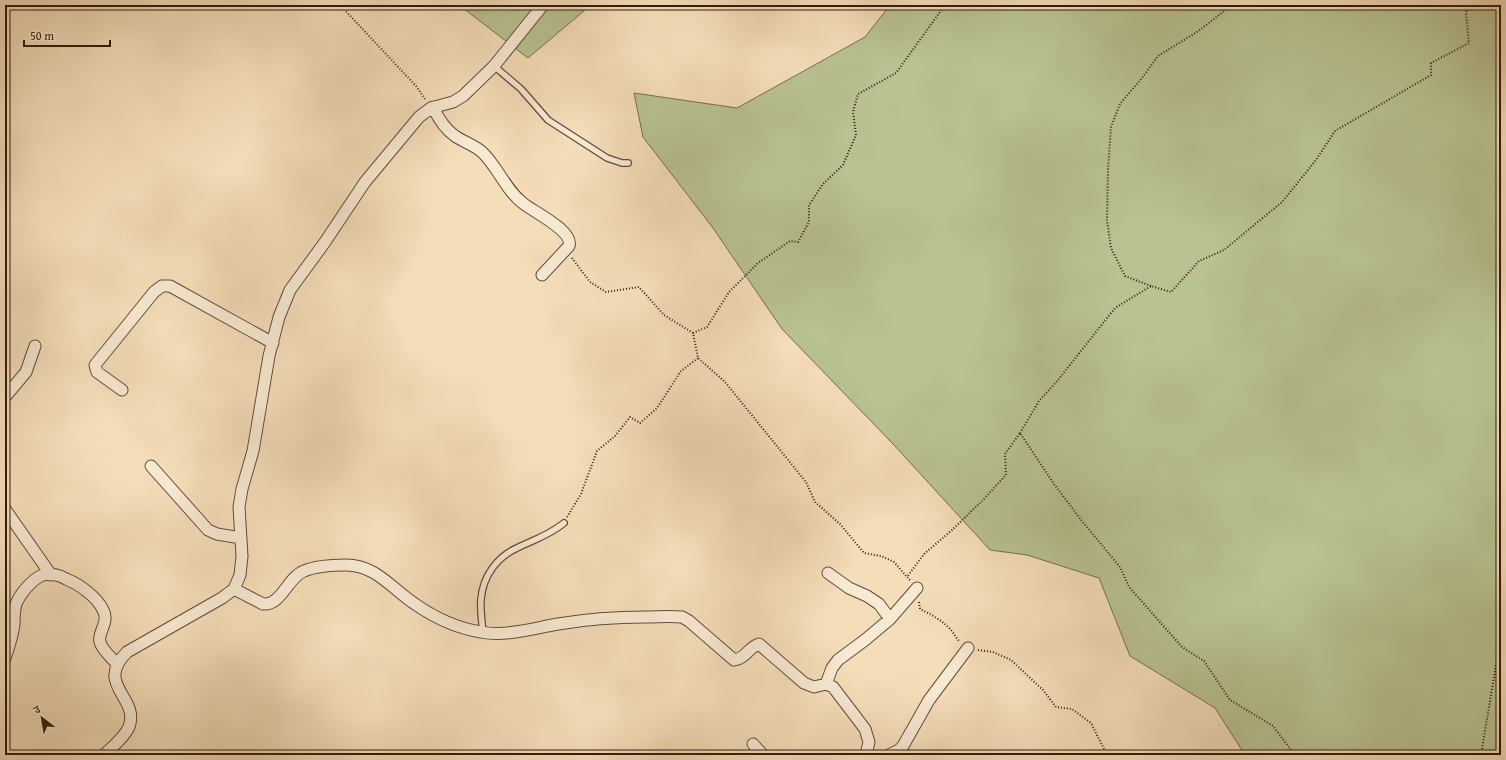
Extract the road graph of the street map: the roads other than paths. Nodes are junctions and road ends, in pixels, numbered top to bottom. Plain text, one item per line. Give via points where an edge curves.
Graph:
1 (543, 5) edge
2 (494, 66) junction
3 (432, 108) junction
4 (628, 163) dead end
5 (542, 275) dead end
6 (273, 343) junction
7 (35, 346) dead end
8 (122, 390) dead end
9 (5, 398) edge
10 (151, 466) dead end
11 (5, 509) edge
12 (564, 523) road end
13 (241, 538) junction
14 (828, 573) dead end
15 (51, 575) junction
16 (917, 588) road end
17 (234, 589) junction
18 (890, 619) junction
19 (483, 633) junction
20 (968, 648) road end
21 (5, 658) edge
22 (117, 664) junction
23 (826, 684) junction
24 (753, 744) dead end
25 (104, 755) edge
26 (763, 755) edge
27 (866, 755) edge
28 (889, 755) edge

1 - 2 street
2 - 3 street via 459,100
2 - 4 lane via 521,89 548,120 607,158
3 - 5 street via 456,136 484,154 516,198 568,236 570,243 566,250
3 - 6 street via 419,117 365,182 290,290
6 - 8 street via 170,286 162,286 154,292 95,365 97,372
6 - 13 street via 253,451 239,507
7 - 9 street via 26,372
10 - 13 street via 208,530
11 - 15 street
12 - 19 lane via 552,532 516,548 491,569 481,599
13 - 17 street via 240,575
14 - 18 street via 879,604
15 - 21 street via 34,580 19,597
15 - 22 street via 62,576 82,587 101,606 105,620 100,642
16 - 18 street
17 - 19 street via 267,604 278,598 292,580 304,571 322,567 360,566 378,574 433,616 452,625
17 - 22 street via 127,652
18 - 23 street via 838,660
19 - 23 street via 510,632 607,618 682,617 690,621 734,660 759,644 804,683 814,687
20 - 28 street via 929,700 903,746
22 - 25 street via 115,680 131,715 124,734
23 - 27 street via 833,686 865,730 869,742
24 - 26 street

